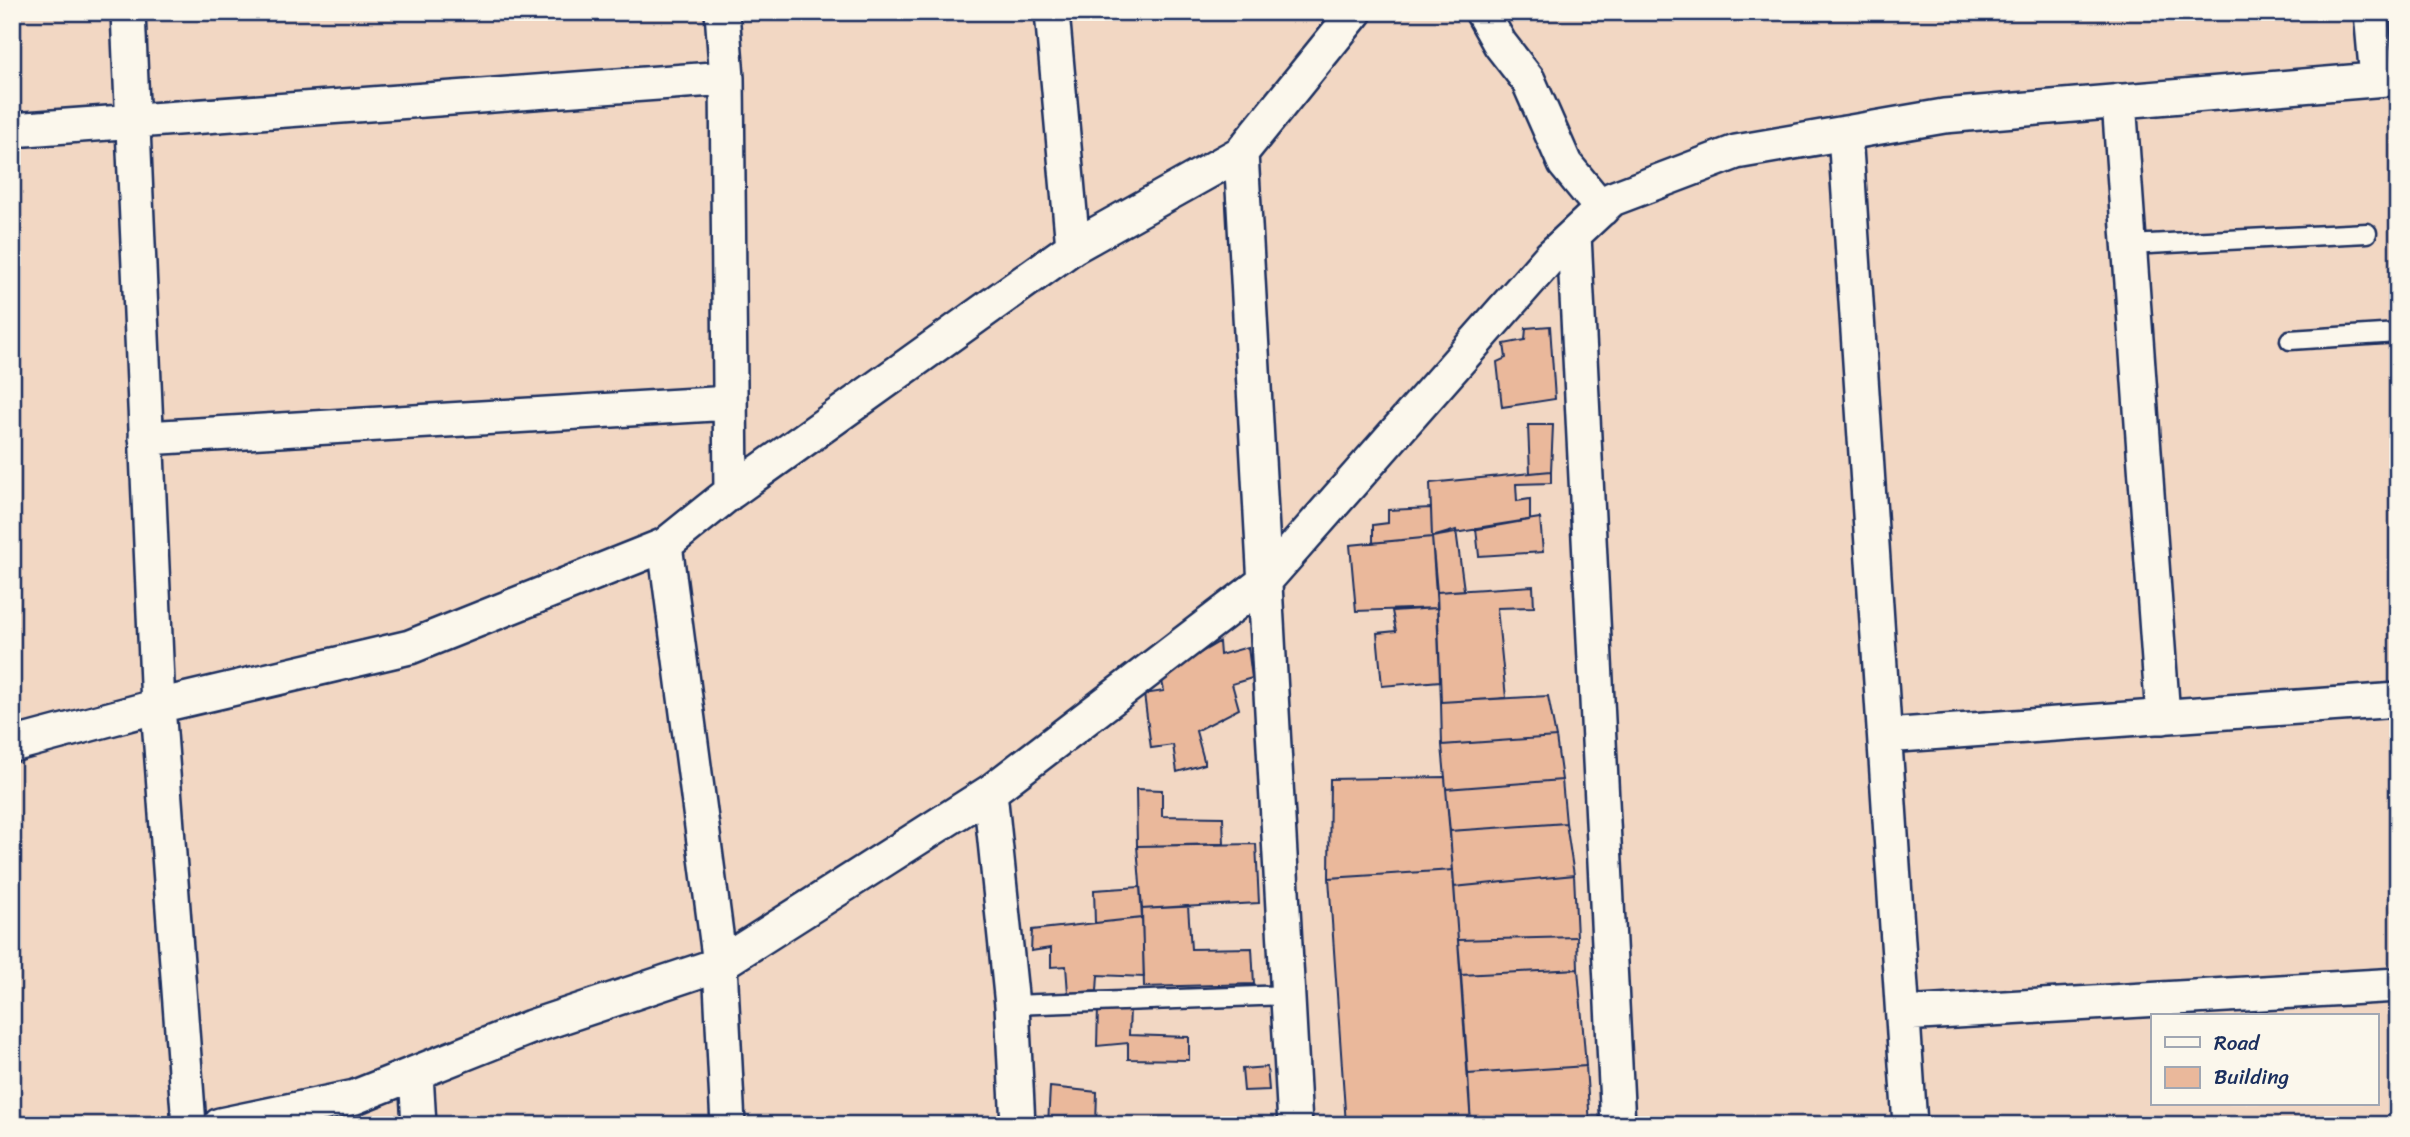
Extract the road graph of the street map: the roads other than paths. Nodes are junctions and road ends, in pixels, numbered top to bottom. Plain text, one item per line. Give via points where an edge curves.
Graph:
1 (128, 12) edge
2 (722, 12) edge
3 (1052, 12) edge
4 (1355, 12) edge
5 (1482, 12) edge
6 (2371, 12) edge
7 (727, 78) junction
8 (2387, 78) edge
9 (2119, 101) junction
10 (132, 121) junction
11 (12, 130) edge
12 (1845, 133) junction
13 (1241, 153) junction
14 (1602, 209) junction
15 (2367, 233) dead end
16 (1574, 235) junction
17 (2129, 245) junction
18 (1073, 247) junction
19 (2398, 333) edge
20 (2290, 340) dead end
21 (730, 403) junction
22 (146, 438) junction
23 (731, 492) junction
24 (665, 545) junction
25 (1265, 581) junction
26 (2398, 700) edge
27 (158, 705) junction
28 (2163, 717) junction
29 (1885, 736) junction
30 (12, 745) edge
31 (990, 792) junction
32 (720, 964) junction
33 (2398, 985) edge
34 (1287, 995) junction
35 (1012, 1005) junction
36 (1903, 1014) junction
37 (415, 1074) junction
38 (274, 1119) edge
39 (189, 1125) edge
40 (220, 1125) edge
41 (419, 1125) edge
42 (728, 1125) edge
43 (1018, 1125) edge
44 (1295, 1125) edge
45 (1618, 1125) edge
46 (1910, 1125) edge

1 - 10 street
2 - 7 street
3 - 18 street
4 - 13 street
5 - 14 street via 1528,80 1565,164
6 - 8 street
7 - 10 street
7 - 21 street
8 - 9 street
9 - 12 street via 1944,116
9 - 17 street
10 - 11 street
10 - 22 street
12 - 14 street via 1737,152 1612,199
12 - 29 street
13 - 18 street
13 - 25 street
14 - 16 street
15 - 17 lane
16 - 25 street
16 - 45 street
17 - 28 street
18 - 23 street
19 - 20 lane
21 - 22 street
21 - 23 street
22 - 27 street
23 - 24 street
24 - 27 street via 410,647
24 - 32 street
25 - 31 street
25 - 34 street
26 - 28 street
27 - 30 street
27 - 39 street
28 - 29 street
29 - 36 street
31 - 32 street
31 - 35 street
32 - 37 street via 531,1027
32 - 42 street
33 - 36 street
34 - 35 lane
34 - 44 street
35 - 43 street
36 - 46 street
37 - 38 street via 355,1097
37 - 41 street
38 - 40 street

